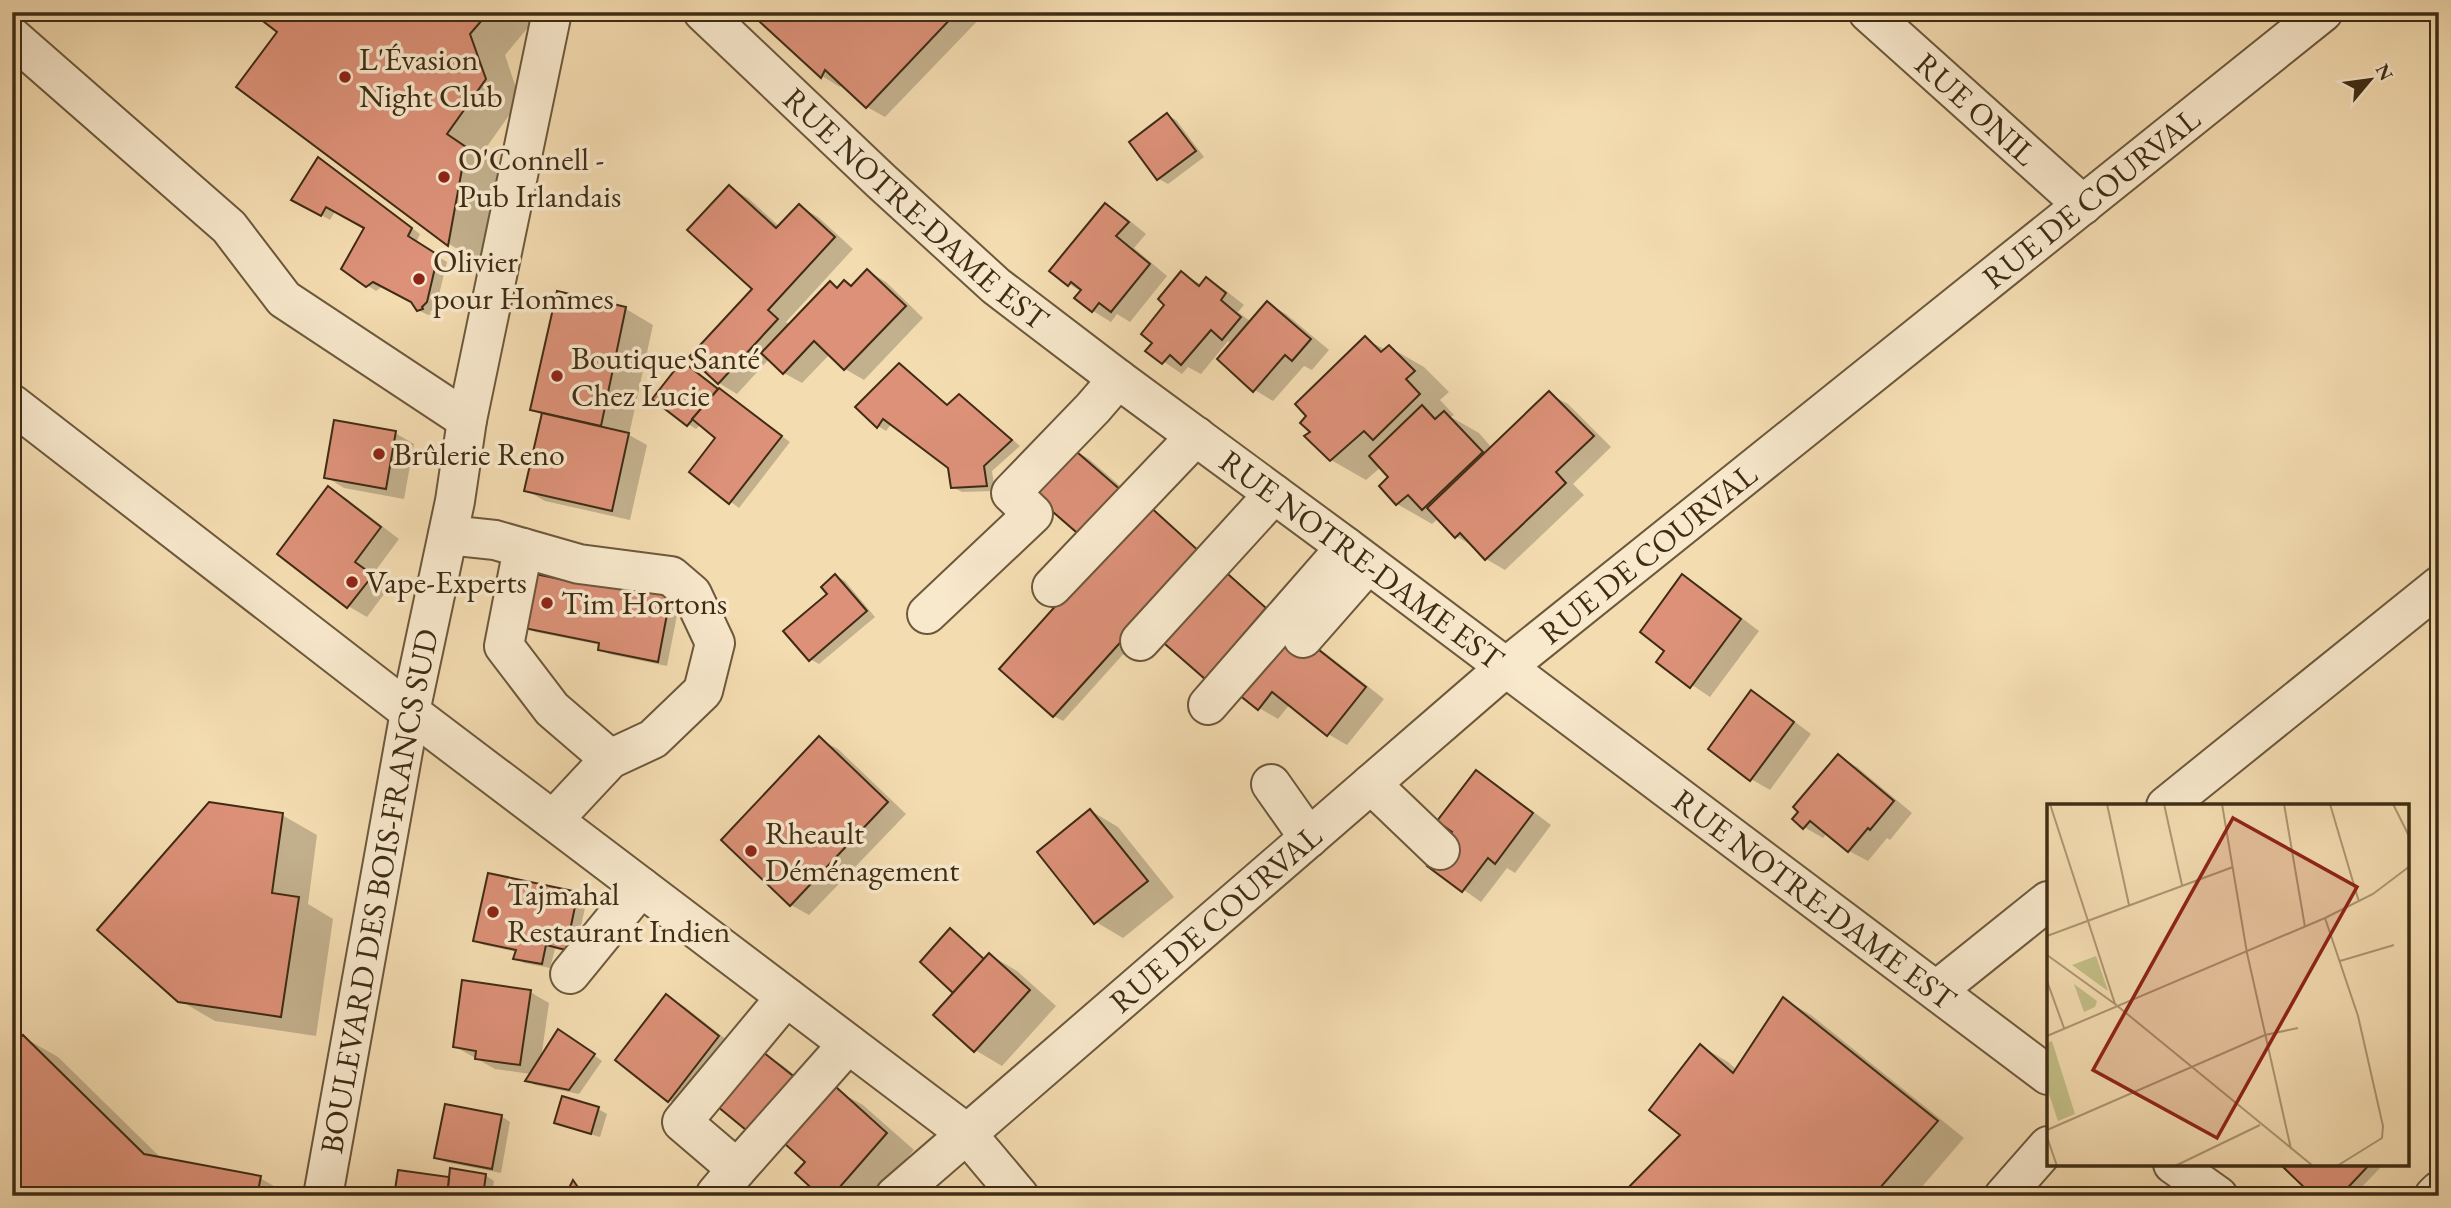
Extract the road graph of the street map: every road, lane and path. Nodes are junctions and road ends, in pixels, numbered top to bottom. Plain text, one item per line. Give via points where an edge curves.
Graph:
1 (552, 12) edge
2 (703, 12) edge
3 (1868, 12) edge
4 (2323, 12) edge
5 (12, 37) edge
6 (2083, 205) junction
7 (1118, 379) junction
8 (12, 404) edge
9 (467, 420) junction
10 (1196, 436) junction
11 (1274, 494) junction
12 (448, 535) junction
13 (523, 548) junction
14 (1357, 556) junction
15 (2439, 586) edge
16 (1052, 587) dead end
17 (927, 614) dead end
18 (1303, 638) dead end
19 (1140, 641) dead end
20 (1505, 668) junction
21 (1208, 705) dead end
22 (410, 712) junction
23 (610, 759) junction
24 (1272, 784) dead end
25 (1371, 784) junction
26 (2168, 804) edge
27 (554, 820) junction
28 (1309, 838) junction
29 (1440, 850) dead end
30 (642, 887) junction
31 (2047, 903) edge
32 (570, 974) dead end
33 (1937, 990) junction
34 (786, 996) junction
35 (848, 1044) junction
36 (2047, 1073) edge
37 (966, 1133) junction
38 (2047, 1148) edge
39 (2176, 1166) edge
40 (727, 1183) edge
41 (2439, 1191) edge
42 (323, 1196) edge
43 (895, 1196) edge
44 (1019, 1196) edge
45 (2004, 1196) edge
46 (2218, 1196) edge
47 (2434, 1196) edge

1 - 9 street, BOULEVARD DES BOIS-FRANCS SUD
2 - 7 street, RUE NOTRE-DAME EST via 996,286
3 - 6 street, RUE ONIL
4 - 6 street, RUE DE COURVAL
5 - 9 street via 229,227 284,299
6 - 20 street, RUE DE COURVAL
7 - 10 street, RUE NOTRE-DAME EST
7 - 17 street via 1011,493 1032,514
8 - 22 street
9 - 12 street, BOULEVARD DES BOIS-FRANCS SUD
10 - 11 street, RUE NOTRE-DAME EST
10 - 16 street
11 - 14 street, RUE NOTRE-DAME EST
11 - 19 street
12 - 13 street
12 - 22 street, BOULEVARD DES BOIS-FRANCS SUD
13 - 23 street via 504,646 552,709
13 - 23 street via 579,564 671,576 692,593 716,643 703,691 653,739
14 - 18 street
14 - 20 street, RUE NOTRE-DAME EST
14 - 21 street
15 - 26 street
20 - 25 street, RUE DE COURVAL
20 - 33 street, RUE NOTRE-DAME EST
22 - 27 street
22 - 42 street, BOULEVARD DES BOIS-FRANCS SUD
23 - 27 street
24 - 28 street
25 - 28 street, RUE DE COURVAL
25 - 29 street
27 - 30 street
28 - 37 street, RUE DE COURVAL
30 - 32 street
30 - 34 street
31 - 33 street
33 - 36 street, RUE NOTRE-DAME EST
34 - 35 street
34 - 40 street via 682,1122
35 - 37 street
35 - 40 street
37 - 43 street, RUE DE COURVAL
37 - 44 street
38 - 45 street
39 - 46 street
41 - 47 street

